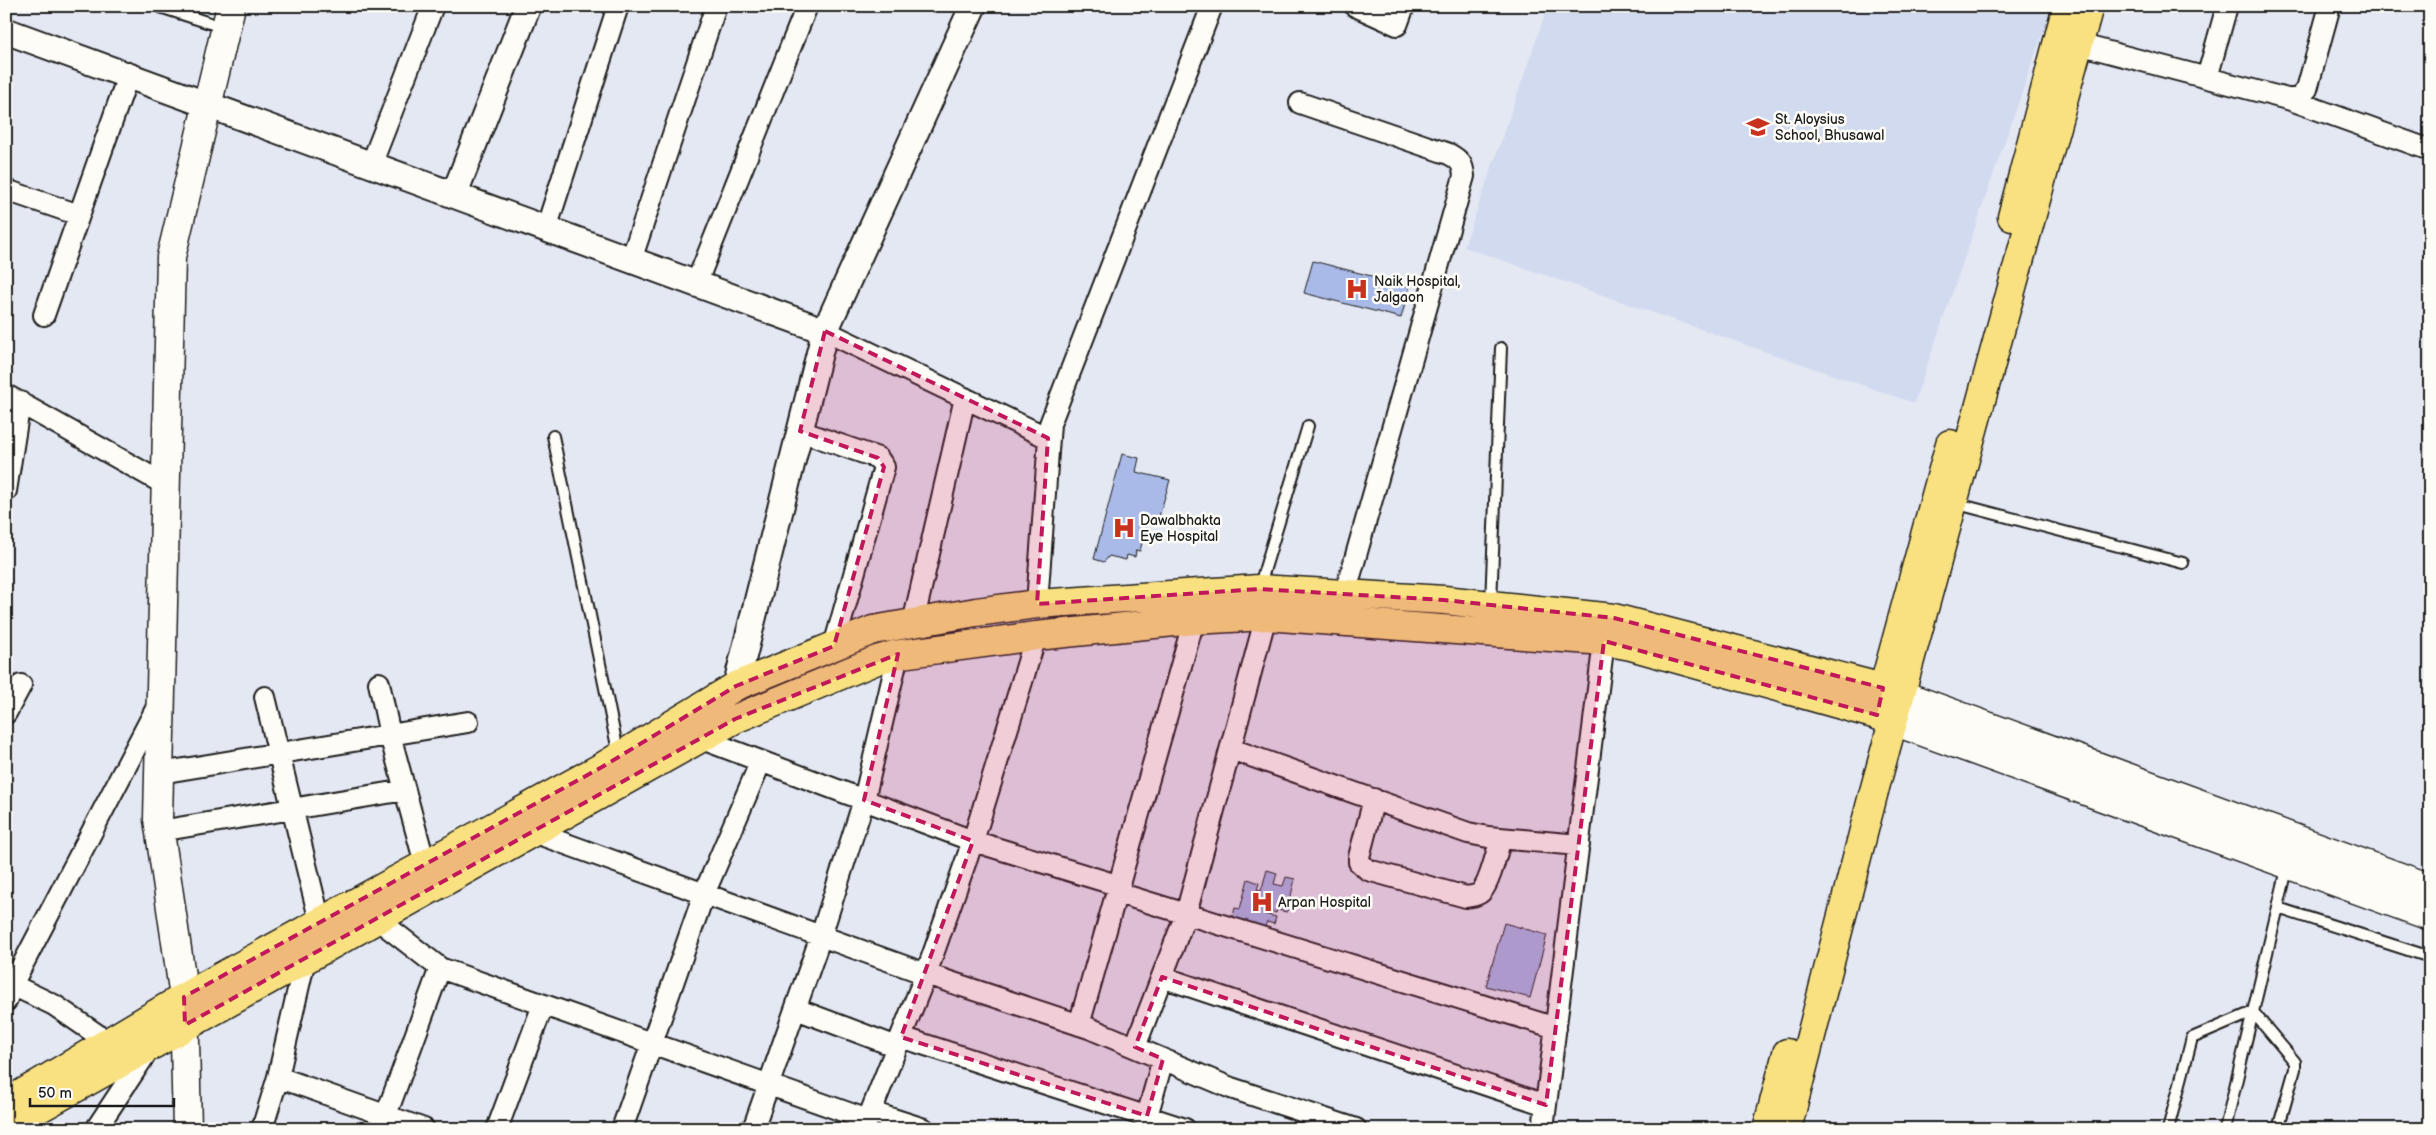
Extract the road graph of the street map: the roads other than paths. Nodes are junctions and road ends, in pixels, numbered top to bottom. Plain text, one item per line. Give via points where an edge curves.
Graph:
1 (157, 6) edge
2 (433, 6) edge
3 (528, 6) edge
4 (618, 6) edge
5 (716, 6) edge
6 (807, 6) edge
7 (973, 6) edge
8 (1212, 6) edge
9 (1355, 6) edge
10 (1404, 6) edge
11 (2067, 6) edge
12 (2088, 6) edge
13 (2227, 6) edge
14 (2330, 6) edge
15 (228, 17) edge
16 (6, 31) edge
17 (2078, 44) junction
18 (128, 76) junction
19 (2208, 78) junction
20 (2291, 100) junction
21 (1300, 103) dead end
22 (207, 106) junction
23 (2430, 150) edge
24 (370, 165) junction
25 (6, 190) edge
26 (454, 196) junction
27 (80, 215) junction
28 (546, 229) junction
29 (632, 260) junction
30 (696, 284) junction
31 (44, 315) dead end
32 (825, 331) junction
33 (1501, 348) dead end
34 (965, 398) junction
35 (13, 399) edge
36 (1308, 426) dead end
37 (800, 431) junction
38 (554, 436) dead end
39 (1048, 438) junction
40 (166, 486) junction
41 (6, 491) edge
42 (1954, 503) junction
43 (2183, 563) dead end
44 (1258, 589) junction
45 (1345, 594) junction
46 (1036, 604) junction
47 (1491, 605) junction
48 (1266, 616) junction
49 (1194, 620) junction
50 (913, 623) junction
51 (1036, 636) junction
52 (1604, 641) junction
53 (834, 646) junction
54 (898, 655) junction
55 (379, 683) dead end
56 (21, 685) dead end
57 (736, 686) junction
58 (1892, 691) junction
59 (265, 697) dead end
60 (161, 699) junction
61 (6, 713) edge
62 (1886, 718) junction
63 (468, 722) dead end
64 (390, 735) junction
65 (702, 738) junction
66 (1231, 750) junction
67 (279, 754) junction
68 (619, 757) junction
69 (760, 760) junction
70 (160, 773) junction
71 (405, 790) junction
72 (2169, 792) junction
73 (1374, 799) junction
74 (864, 800) junction
75 (292, 808) junction
76 (2161, 820) junction
77 (160, 831) junction
78 (533, 832) junction
79 (1501, 838) junction
80 (973, 841) junction
81 (1579, 845) junction
82 (2291, 852) junction
83 (425, 864) junction
84 (2430, 888) edge
85 (1119, 889) junction
86 (704, 894) junction
87 (2278, 908) junction
88 (1186, 914) junction
89 (2430, 916) edge
90 (377, 919) junction
91 (320, 922) junction
92 (821, 936) junction
93 (2430, 957) edge
94 (304, 959) junction
95 (440, 968) junction
96 (926, 974) junction
97 (1162, 977) junction
98 (8, 989) edge
99 (184, 997) junction
100 (543, 1005) junction
101 (796, 1009) junction
102 (2253, 1012) junction
103 (1804, 1023) junction
104 (1079, 1024) junction
105 (185, 1025) junction
106 (1556, 1028) junction
107 (108, 1042) junction
108 (899, 1042) junction
109 (153, 1043) junction
110 (650, 1043) junction
111 (1135, 1047) junction
112 (1164, 1059) junction
113 (278, 1077) junction
114 (769, 1085) junction
115 (6, 1103) edge
116 (1546, 1105) junction
117 (868, 1120) edge
118 (384, 1122) edge
119 (1145, 1122) edge
120 (6, 1127) edge
121 (96, 1129) edge
122 (186, 1129) edge
123 (262, 1129) edge
124 (424, 1129) edge
125 (497, 1129) edge
126 (622, 1129) edge
127 (753, 1129) edge
128 (924, 1129) edge
129 (1185, 1129) edge
130 (1356, 1129) edge
131 (1543, 1129) edge
132 (1767, 1129) edge
133 (1787, 1129) edge
134 (2168, 1129) edge
135 (2225, 1129) edge
136 (2278, 1129) edge

1 - 15 lane
2 - 24 street
3 - 26 street
4 - 28 street
5 - 29 street
6 - 30 street
7 - 32 street
8 - 39 street via 1050,424
9 - 10 street via 1397,25
11 - 58 main road
12 - 17 main road
13 - 19 street
14 - 20 street via 2307,88 2300,97
15 - 22 main road
16 - 18 street
17 - 19 street
17 - 42 main road
18 - 22 street
18 - 27 street
19 - 20 street
20 - 23 street
21 - 45 street via 1449,154 1463,166 1464,176
22 - 24 street
22 - 40 main road via 171,257
24 - 26 street
25 - 27 street
26 - 28 street
27 - 31 street
28 - 29 street
29 - 30 street
30 - 32 street
32 - 34 street
32 - 37 street
33 - 47 lane
34 - 39 street
34 - 50 street
35 - 40 street
35 - 41 street
36 - 44 lane
37 - 53 street via 878,458 884,467
37 - 57 street
38 - 68 lane
39 - 46 street
40 - 60 main road
42 - 43 lane
42 - 58 main road
44 - 45 main road
44 - 46 main road
45 - 47 main road
46 - 50 main road
47 - 58 main road via 1614,618
48 - 49 main road
48 - 52 main road
48 - 66 street
49 - 51 main road
49 - 85 street
50 - 53 main road via 873,630
51 - 54 main road
51 - 80 street
52 - 62 main road
52 - 81 street
53 - 57 main road
54 - 65 main road via 877,660 735,718
54 - 74 street
55 - 64 street
56 - 61 street
57 - 68 main road
58 - 62 main road
58 - 72 main road
59 - 67 street
60 - 70 main road
60 - 98 street
62 - 76 main road
62 - 103 main road
63 - 64 street
64 - 67 street
64 - 71 street
65 - 69 street
65 - 78 main road
66 - 73 street
66 - 88 street
67 - 70 street
67 - 75 street
68 - 83 main road
69 - 74 street
69 - 86 street
70 - 77 main road
71 - 75 street
71 - 83 street
72 - 76 main road
72 - 82 main road
73 - 79 street via 1468,833
73 - 79 street via 1359,857 1359,862 1368,870 1466,897 1474,896 1485,886
74 - 80 street
74 - 92 street
75 - 77 street
75 - 91 street
76 - 82 main road
77 - 99 main road
78 - 86 street
78 - 90 main road
79 - 81 street
80 - 85 street
80 - 96 street
81 - 106 street
82 - 84 main road
82 - 87 lane
82 - 89 main road
83 - 91 main road
85 - 88 street
85 - 104 street
86 - 92 street
86 - 110 street
87 - 93 lane
87 - 102 lane
88 - 97 street
88 - 106 street
90 - 94 main road
90 - 95 street
91 - 99 main road
92 - 96 street
92 - 101 street
94 - 105 main road
94 - 113 street
95 - 100 street
95 - 118 street
96 - 104 street
96 - 108 street
97 - 111 street
97 - 116 street
98 - 107 street via 47,1001
99 - 105 main road
99 - 107 main road
100 - 110 street
100 - 125 street
101 - 108 street
101 - 114 street
102 - 134 lane via 2192,1038
102 - 135 lane
102 - 136 lane via 2295,1062
103 - 132 main road
103 - 133 main road
104 - 111 street
105 - 109 main road
105 - 122 main road
106 - 116 street
107 - 115 main road
108 - 117 street
108 - 119 street
109 - 120 main road
109 - 121 street
110 - 114 street
110 - 126 street
111 - 112 street
112 - 119 street
112 - 130 street via 1231,1088
113 - 118 street
113 - 123 street
114 - 117 street
114 - 127 street
116 - 131 street
117 - 128 street
118 - 124 street
119 - 129 street

